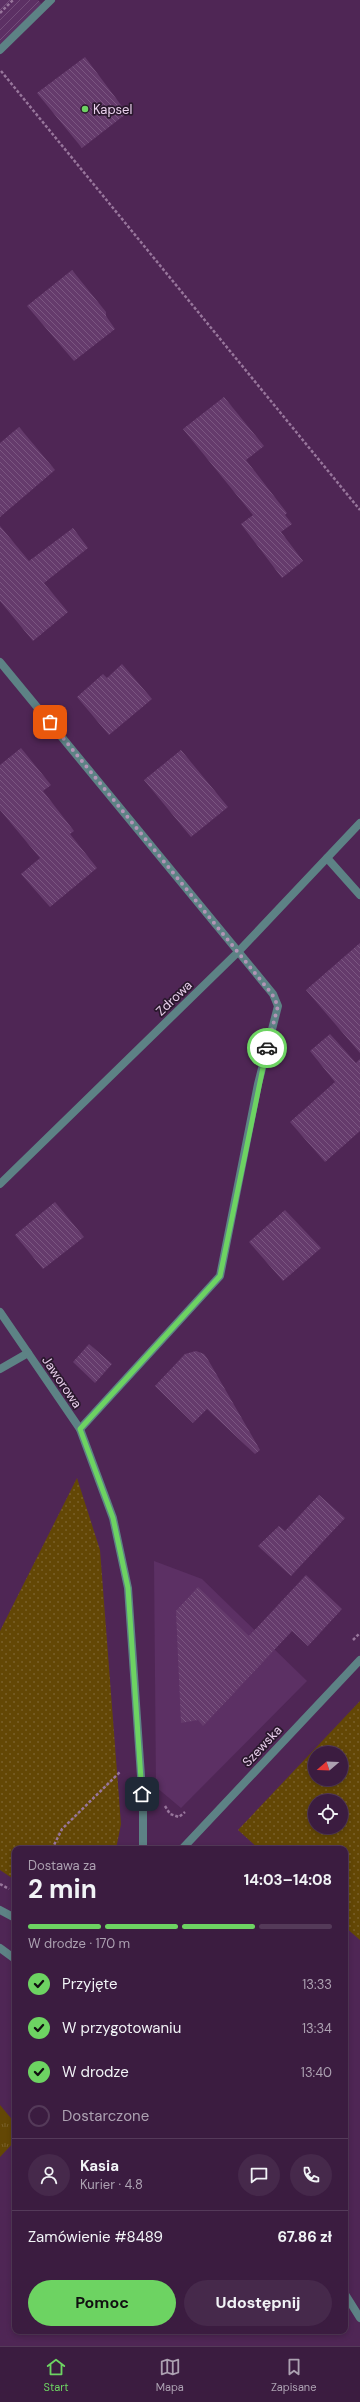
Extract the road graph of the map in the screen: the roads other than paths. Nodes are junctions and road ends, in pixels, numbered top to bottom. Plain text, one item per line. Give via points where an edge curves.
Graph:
1 (51, 0) edge
2 (0, 50) edge
3 (0, 662) edge
4 (360, 823) edge
5 (327, 858) junction
6 (360, 895) edge
7 (238, 952) junction
8 (0, 1184) edge
9 (0, 1312) edge
10 (28, 1353) junction
11 (0, 1369) edge
12 (80, 1429) junction
13 (360, 1660) edge
14 (143, 1846) edge
15 (185, 1846) edge
16 (0, 1910) edge
17 (12, 1916) edge
18 (0, 1948) edge
19 (12, 1957) edge
20 (348, 2299) edge
21 (360, 2318) edge

1 - 2 street
3 - 7 street
4 - 5 street, Zdrowa
5 - 6 street
5 - 7 street, Zdrowa
7 - 8 street, Zdrowa
7 - 12 street via 272,994 278,1006 258,1084 220,1276
9 - 10 street, Jaworowa
10 - 11 street
10 - 12 street, Jaworowa
12 - 14 street, Jaworowa via 113,1518 128,1588 143,1805
13 - 15 street, Szewska
16 - 17 street
18 - 19 street
20 - 21 street

